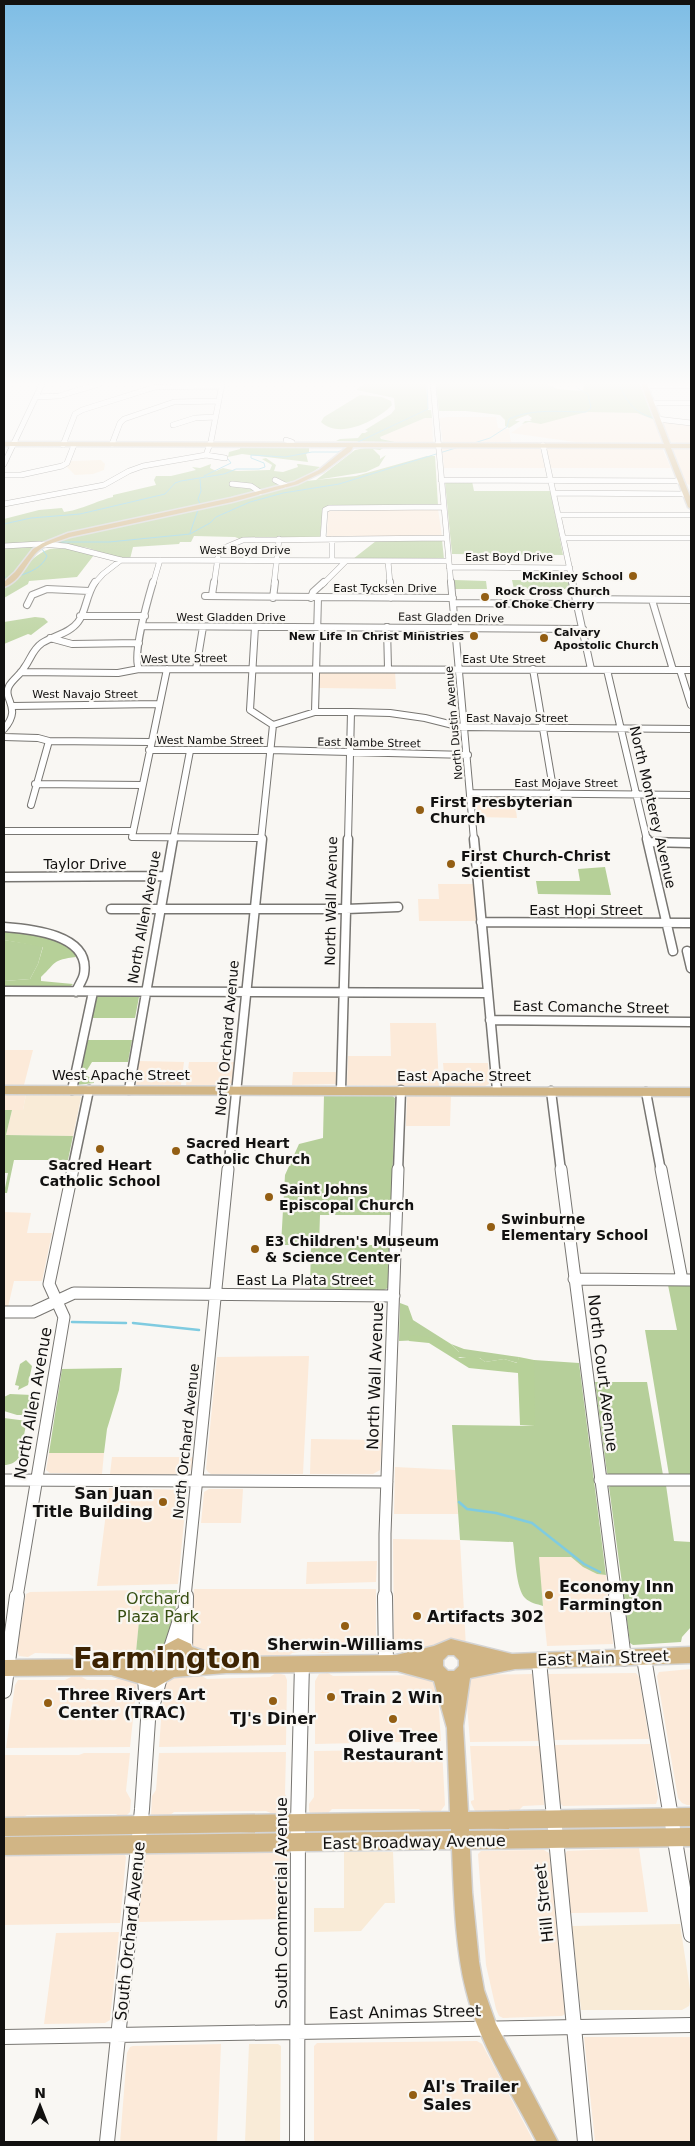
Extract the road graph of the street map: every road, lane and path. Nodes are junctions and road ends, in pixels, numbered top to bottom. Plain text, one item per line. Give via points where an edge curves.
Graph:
1 (106, 484) edge
2 (233, 484) edge
3 (282, 484) edge
4 (290, 484) edge
5 (441, 484) edge
6 (553, 484) edge
7 (682, 484) edge
8 (285, 486) junction
9 (260, 492) junction
10 (554, 493) junction
11 (686, 494) junction
12 (5, 502) edge
13 (443, 507) junction
14 (691, 507) edge
15 (558, 515) junction
16 (691, 515) edge
17 (446, 538) junction
18 (563, 538) junction
19 (691, 538) edge
20 (279, 539) junction
21 (324, 539) junction
22 (332, 539) junction
23 (45, 544) junction
24 (4, 546) edge
25 (121, 560) junction
26 (160, 560) junction
27 (217, 560) junction
28 (276, 560) junction
29 (332, 560) junction
30 (346, 561) junction
31 (388, 561) junction
32 (449, 564) junction
33 (570, 568) junction
34 (4, 585) edge
35 (89, 591) junction
36 (273, 598) junction
37 (314, 598) junction
38 (391, 598) junction
39 (652, 600) junction
40 (691, 600) edge
41 (453, 601) junction
42 (577, 601) junction
43 (27, 605) dead end
44 (80, 616) junction
45 (145, 616) junction
46 (143, 626) junction
47 (203, 627) junction
48 (255, 627) junction
49 (318, 627) junction
50 (387, 627) junction
51 (456, 628) junction
52 (583, 629) junction
53 (50, 638) junction
54 (139, 643) junction
55 (196, 668) junction
56 (139, 669) junction
57 (167, 669) junction
58 (253, 669) junction
59 (316, 669) junction
60 (388, 669) junction
61 (460, 669) junction
62 (533, 669) junction
63 (591, 669) junction
64 (607, 670) junction
65 (677, 670) junction
66 (691, 670) edge
67 (21, 672) junction
68 (159, 704) junction
69 (691, 705) edge
70 (12, 706) junction
71 (315, 712) junction
72 (351, 712) junction
73 (7, 722) edge
74 (273, 725) junction
75 (466, 728) junction
76 (543, 728) junction
77 (622, 728) junction
78 (691, 729) edge
79 (4, 730) edge
80 (4, 737) edge
81 (49, 741) junction
82 (150, 742) junction
83 (149, 750) junction
84 (270, 750) junction
85 (190, 751) junction
86 (350, 753) junction
87 (468, 754) junction
88 (35, 784) junction
89 (142, 785) junction
90 (471, 794) junction
91 (554, 794) junction
92 (637, 795) junction
93 (691, 795) edge
94 (31, 805) dead end
95 (4, 831) edge
96 (132, 831) junction
97 (173, 838) junction
98 (261, 838) junction
99 (648, 842) junction
100 (691, 843) edge
101 (166, 876) junction
102 (4, 877) edge
103 (398, 907) dead end
104 (254, 908) junction
105 (111, 909) dead end
106 (160, 909) junction
107 (346, 909) junction
108 (481, 922) junction
109 (667, 923) junction
110 (691, 923) edge
111 (4, 927) edge
112 (673, 950) dead end
113 (687, 951) dead end
114 (691, 968) edge
115 (4, 992) edge
116 (76, 992) junction
117 (92, 992) junction
118 (145, 992) junction
119 (247, 993) junction
120 (344, 993) junction
121 (488, 993) junction
122 (490, 1020) junction
123 (691, 1022) edge
124 (4, 1090) edge
125 (72, 1090) junction
126 (89, 1090) junction
127 (129, 1090) junction
128 (238, 1090) junction
129 (341, 1090) junction
130 (401, 1090) junction
131 (498, 1090) junction
132 (551, 1091) junction
133 (646, 1092) junction
134 (691, 1092) edge
135 (574, 1279) junction
136 (687, 1280) edge
137 (216, 1294) junction
138 (394, 1296) junction
139 (57, 1301) junction
140 (4, 1312) edge
141 (4, 1480) edge
142 (36, 1480) junction
143 (600, 1480) junction
144 (691, 1480) edge
145 (198, 1482) junction
146 (387, 1482) junction
147 (181, 1651) junction
148 (461, 1652) junction
149 (438, 1653) junction
150 (691, 1655) edge
151 (644, 1658) junction
152 (624, 1659) junction
153 (515, 1660) junction
154 (539, 1660) junction
155 (391, 1663) junction
156 (302, 1664) junction
157 (226, 1665) junction
158 (6, 1668) edge
159 (155, 1672) junction
160 (464, 1673) junction
161 (440, 1674) junction
162 (4, 1691) edge
163 (455, 1728) junction
164 (691, 1817) edge
165 (672, 1818) junction
166 (459, 1820) junction
167 (553, 1820) junction
168 (298, 1822) junction
169 (141, 1825) junction
170 (4, 1827) edge
171 (683, 1838) edge
172 (460, 1840) junction
173 (556, 1840) junction
174 (298, 1843) junction
175 (4, 1846) edge
176 (137, 1846) junction
177 (691, 1935) edge
178 (691, 2025) edge
179 (574, 2027) junction
180 (488, 2028) junction
181 (298, 2031) junction
182 (120, 2035) junction
183 (4, 2037) edge
184 (108, 2142) edge
185 (297, 2142) edge
186 (548, 2142) edge
187 (585, 2142) edge

1 - 12 street
2 - 9 street via 251,486
3 - 8 street
4 - 8 main road
5 - 13 street, North Dustin Avenue
6 - 10 street
7 - 11 main road
8 - 9 main road
9 - 23 main road
10 - 11 street
10 - 15 street
11 - 14 main road
13 - 17 street, North Dustin Avenue
13 - 21 street via 327,508
15 - 16 street
15 - 18 street
17 - 22 street
17 - 32 street, North Dustin Avenue
18 - 19 street
18 - 33 street
20 - 21 street
20 - 27 street via 243,540 220,548
20 - 28 street
21 - 22 street
22 - 29 street
23 - 24 street, West Boyd Drive
23 - 25 street, West Boyd Drive via 76,547
23 - 34 main road via 32,553 18,574
25 - 26 street, West Boyd Drive
25 - 35 street via 99,577
26 - 27 street, West Boyd Drive
26 - 45 street
27 - 28 street, West Boyd Drive
27 - 36 street, East Tycksen Drive via 208,595
28 - 29 street, West Boyd Drive
28 - 36 street
29 - 30 street, West Boyd Drive
30 - 31 street, West Boyd Drive
30 - 37 street via 313,592
31 - 32 street, West Boyd Drive
31 - 38 street
32 - 33 street, East Boyd Drive
32 - 41 street, North Dustin Avenue
33 - 42 street
35 - 43 street via 47,590 32,595
35 - 44 street
36 - 37 street, East Tycksen Drive
37 - 38 street, East Tycksen Drive
37 - 49 street
38 - 41 street, East Tycksen Drive
39 - 40 street, East Tycksen Drive
39 - 42 street, East Tycksen Drive
39 - 65 street
41 - 42 street, East Tycksen Drive
41 - 51 street, North Dustin Avenue
42 - 52 street
44 - 45 street
44 - 53 street via 74,625
45 - 46 street
46 - 47 street, West Gladden Drive
46 - 54 street
47 - 48 street, West Gladden Drive
47 - 55 street
48 - 49 street, West Gladden Drive
48 - 58 street
49 - 50 street, East Gladden Drive
49 - 59 street
50 - 51 street, East Gladden Drive
50 - 60 street
51 - 52 street, East Gladden Drive
51 - 61 street, North Dustin Avenue
52 - 63 street
53 - 54 street via 72,644
53 - 67 street via 32,651
54 - 56 street via 136,663
55 - 57 street, West Ute Street
55 - 58 street, West Ute Street
56 - 57 street, West Ute Street
56 - 67 street, West Ute Street via 118,673
57 - 68 street
58 - 59 street, West Ute Street
58 - 74 street via 250,710
59 - 60 street, East Ute Street
59 - 71 street
60 - 61 street, East Ute Street
61 - 62 street, East Ute Street
61 - 75 street, North Dustin Avenue
62 - 63 street, East Ute Street
62 - 76 street
63 - 64 street, East Ute Street
64 - 65 street, East Ute Street
64 - 77 street, North Monterey Avenue
65 - 66 street, East Ute Street
65 - 69 street
67 - 70 street via 7,691
68 - 70 street, West Navajo Street
68 - 82 street
70 - 73 street
71 - 72 street, East Navajo Street
71 - 74 street
72 - 75 street, East Navajo Street via 390,713
72 - 86 street, North Wall Avenue
73 - 79 street
74 - 84 street, North Orchard Avenue
75 - 76 street, East Navajo Street
75 - 87 street, North Dustin Avenue
76 - 77 street, East Navajo Street
76 - 91 street
77 - 78 street, East Navajo Street
77 - 92 street, North Monterey Avenue
80 - 81 street, West Nambe Street
81 - 82 street, West Nambe Street
81 - 88 street
82 - 83 street
83 - 85 street, West Nambe Street
83 - 89 street
84 - 85 street, West Nambe Street
84 - 86 street, East Nambe Street
84 - 98 street, North Orchard Avenue
85 - 97 street, North Allen Avenue
86 - 87 street, East Nambe Street
86 - 107 street, North Wall Avenue
87 - 90 street, North Dustin Avenue
88 - 89 street
88 - 94 street
89 - 96 street
90 - 91 street, East Mojave Street
90 - 108 street, North Dustin Avenue
91 - 92 street, East Mojave Street
92 - 93 street, East Mojave Street
92 - 99 street, North Monterey Avenue
95 - 96 street
96 - 97 street via 132,837 136,838
97 - 98 street
97 - 101 street, North Allen Avenue
98 - 104 street, North Orchard Avenue
99 - 100 street
99 - 109 street, North Monterey Avenue
101 - 102 street, Taylor Drive
101 - 106 street, North Allen Avenue
103 - 107 street
104 - 106 street
104 - 107 street
104 - 119 street, North Orchard Avenue
105 - 106 street
106 - 118 street, North Allen Avenue
107 - 120 street, North Wall Avenue
108 - 109 street, East Hopi Street
108 - 121 street, North Dustin Avenue
109 - 110 street, East Hopi Street
109 - 112 street, North Monterey Avenue
111 - 116 street via 36,929 69,942 78,951 84,972
113 - 114 street
115 - 116 street
116 - 117 street
117 - 118 street
117 - 125 street
118 - 119 street
118 - 127 street, North Allen Avenue
119 - 120 street
119 - 128 street, North Orchard Avenue
120 - 121 street
120 - 129 street, North Wall Avenue
121 - 122 street, North Dustin Avenue
122 - 123 street, East Comanche Street
122 - 131 street, North Dustin Avenue
124 - 125 main road, West Apache Street
125 - 126 main road, West Apache Street
126 - 127 main road, West Apache Street
126 - 139 street, North Allen Avenue via 49,1284
127 - 128 main road, West Apache Street
128 - 129 main road, East Apache Street
128 - 137 street, North Orchard Avenue
129 - 130 main road, East Apache Street
130 - 131 main road, East Apache Street
130 - 138 street, North Wall Avenue
131 - 132 main road, East Apache Street
132 - 133 main road, East Apache Street
132 - 135 street, North Court Avenue
133 - 134 main road, East Apache Street
133 - 136 street
135 - 136 street
135 - 143 street, North Court Avenue
137 - 138 street, East La Plata Street
137 - 139 street, East La Plata Street via 74,1293
137 - 145 street, North Orchard Avenue
138 - 146 street, North Wall Avenue
139 - 140 street, East La Plata Street via 34,1312
139 - 142 street, North Allen Avenue via 64,1317
141 - 142 street
142 - 145 street
142 - 158 street, North Allen Avenue
143 - 144 street
143 - 152 street, North Court Avenue
145 - 146 street
145 - 147 street, North Orchard Avenue
146 - 155 street, North Wall Avenue via 385,1593
147 - 157 main road
147 - 159 main road
147 - 159 main road via 183,1662
148 - 149 main road via 449,1647
148 - 153 main road, East Main Street
148 - 160 main road via 467,1663
149 - 155 main road
149 - 161 main road via 435,1661
150 - 151 main road, East Main Street
151 - 152 main road, East Main Street
151 - 165 street
152 - 154 main road, East Main Street
153 - 154 main road, East Main Street
153 - 160 main road, East Main Street
154 - 167 street, Hill Street
155 - 156 main road
155 - 161 main road
156 - 157 main road
156 - 168 street, South Commercial Avenue
157 - 159 main road
158 - 159 main road via 110,1667
158 - 162 street
159 - 169 street, South Orchard Avenue via 148,1720
160 - 161 main road via 452,1679
160 - 163 main road
161 - 163 main road
163 - 166 main road
164 - 165 main road, East Broadway Avenue
165 - 167 main road, East Broadway Avenue
165 - 171 street
166 - 167 main road, East Broadway Avenue
166 - 168 main road, East Broadway Avenue
166 - 172 main road
167 - 173 street, Hill Street
168 - 169 main road, East Broadway Avenue
168 - 174 street, South Commercial Avenue
169 - 170 main road, East Broadway Avenue
169 - 176 street, South Orchard Avenue
171 - 173 main road, East Broadway Avenue
171 - 177 street
172 - 173 main road, East Broadway Avenue
172 - 174 main road, East Broadway Avenue
172 - 180 main road via 470,1962 475,1990
173 - 179 street, Hill Street
174 - 176 main road, East Broadway Avenue
174 - 181 street, South Commercial Avenue
175 - 176 main road, East Broadway Avenue
176 - 182 street, South Orchard Avenue
178 - 179 street, East Animas Street
179 - 180 street, East Animas Street
179 - 187 street, Hill Street
180 - 181 street, East Animas Street
180 - 186 main road
181 - 182 street, East Animas Street
181 - 185 street, South Commercial Avenue
182 - 183 street
182 - 184 street, South Orchard Avenue

